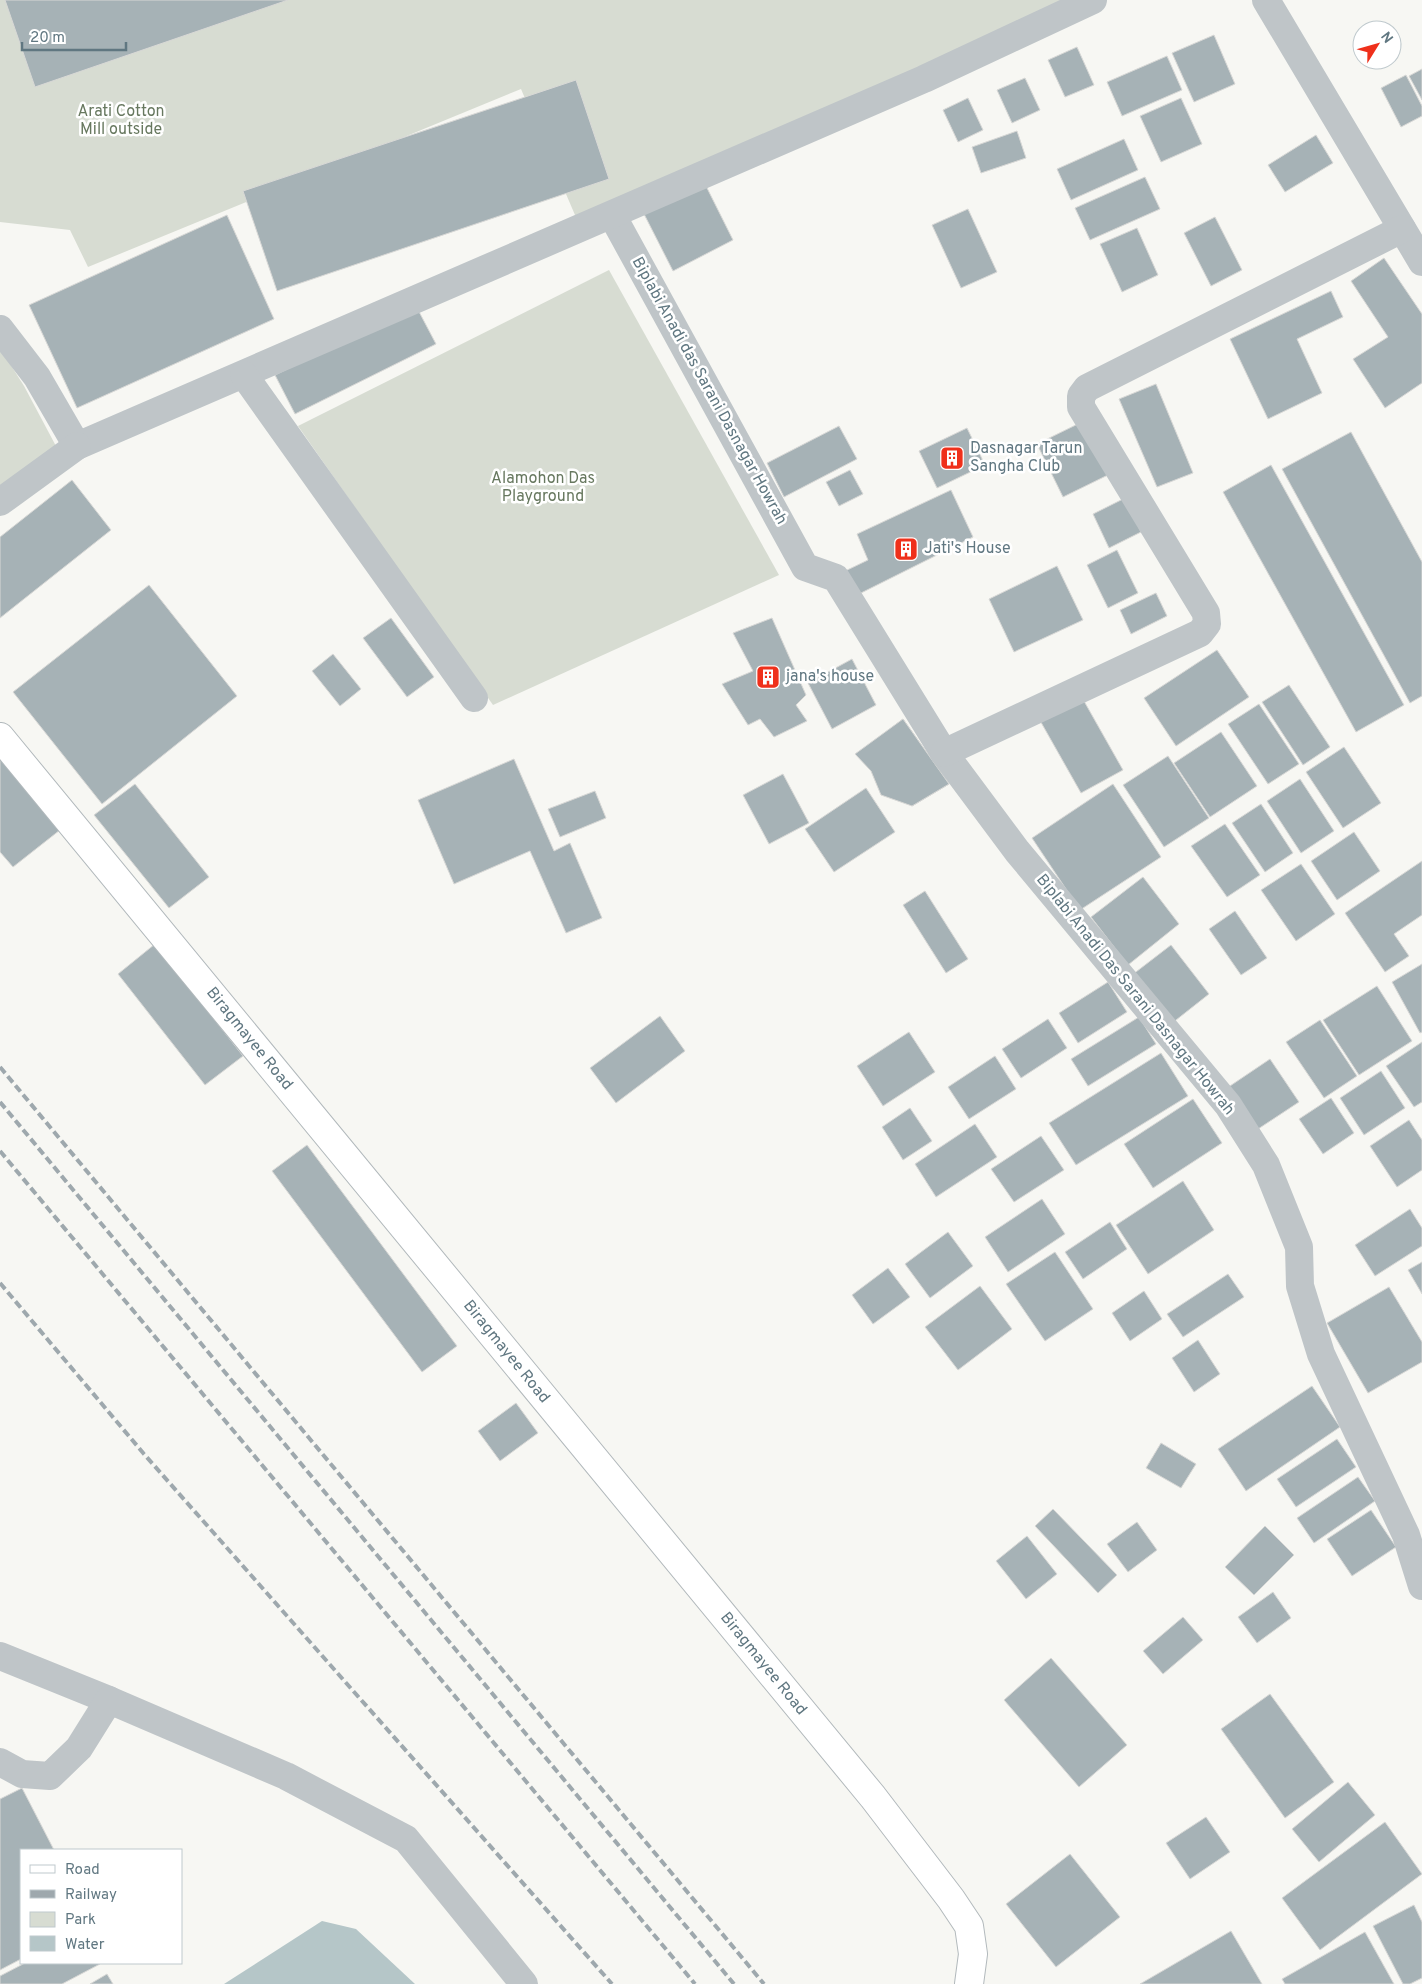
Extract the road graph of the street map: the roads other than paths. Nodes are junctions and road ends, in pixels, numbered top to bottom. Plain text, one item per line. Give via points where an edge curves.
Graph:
1 (1092, 0) edge
2 (1266, 0) edge
3 (612, 215) junction
4 (1402, 229) junction
5 (1422, 262) edge
6 (0, 329) edge
7 (244, 375) junction
8 (77, 446) junction
9 (0, 502) edge
10 (806, 567) joint
11 (474, 698) dead end
12 (0, 736) edge
13 (944, 753) junction
14 (1422, 1586) edge
15 (0, 1656) edge
16 (109, 1700) junction
17 (0, 1762) edge
18 (524, 1984) edge
19 (969, 1984) edge

1 - 3 street via 924,78
2 - 4 street
3 - 7 street
3 - 10 street, Biplabi Anadi das Sarani Dasnagar Howrah
4 - 5 street
4 - 13 street via 1087,388 1081,396 1081,407 1206,613 1207,624 1200,633
6 - 8 street via 37,377
7 - 8 street
7 - 11 street
8 - 9 street
10 - 13 street, Biplabi Anadi Das Sarani Dasnagar Howrah via 836,578
12 - 19 main road, Biragmayee Road via 884,1812 969,1926 973,1954
13 - 14 street, Biplabi Anadi Das Sarani Dasnagar Howrah via 1017,851 1228,1105 1266,1165 1300,1247 1300,1286 1321,1354 1406,1535
15 - 16 street
16 - 17 street via 78,1748 50,1776 22,1774
16 - 18 street via 286,1776 406,1839

